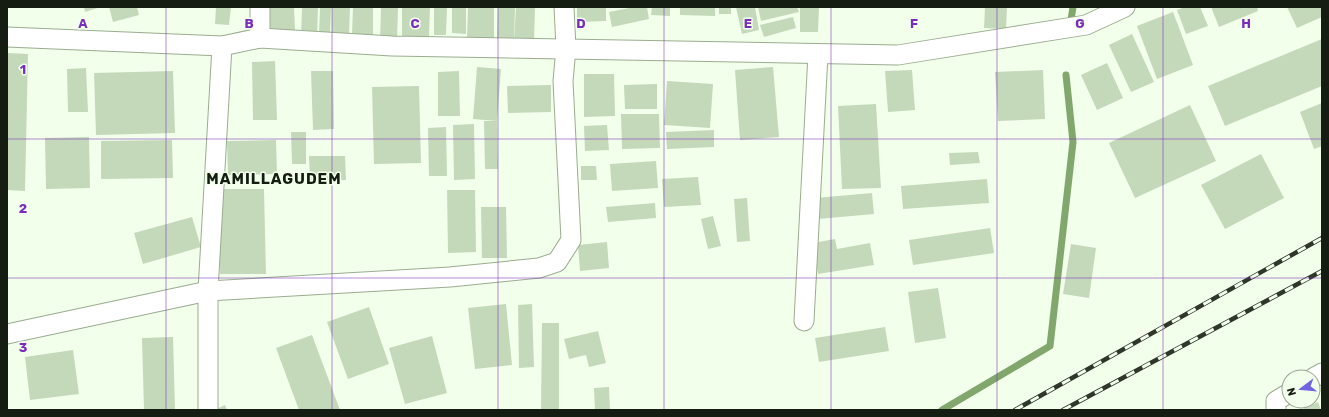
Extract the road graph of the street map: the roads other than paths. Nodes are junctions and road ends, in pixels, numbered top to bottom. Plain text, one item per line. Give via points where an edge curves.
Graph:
1 (260, 7) edge
2 (564, 7) edge
3 (1125, 7) edge
4 (7, 37) edge
5 (260, 38) junction
6 (222, 46) junction
7 (566, 48) junction
8 (818, 54) junction
9 (208, 291) junction
10 (804, 321) dead end
11 (7, 334) edge
12 (1281, 398) edge
13 (208, 410) edge
14 (1276, 410) edge

1 - 5 street
2 - 7 street
3 - 8 street via 1082,26 898,55
4 - 6 street
5 - 6 street
5 - 7 street via 392,46
6 - 9 street
7 - 8 street
7 - 9 street via 563,81 571,240 558,262 539,268 457,276
8 - 10 street
9 - 11 street
9 - 13 street
12 - 14 street via 1276,401

